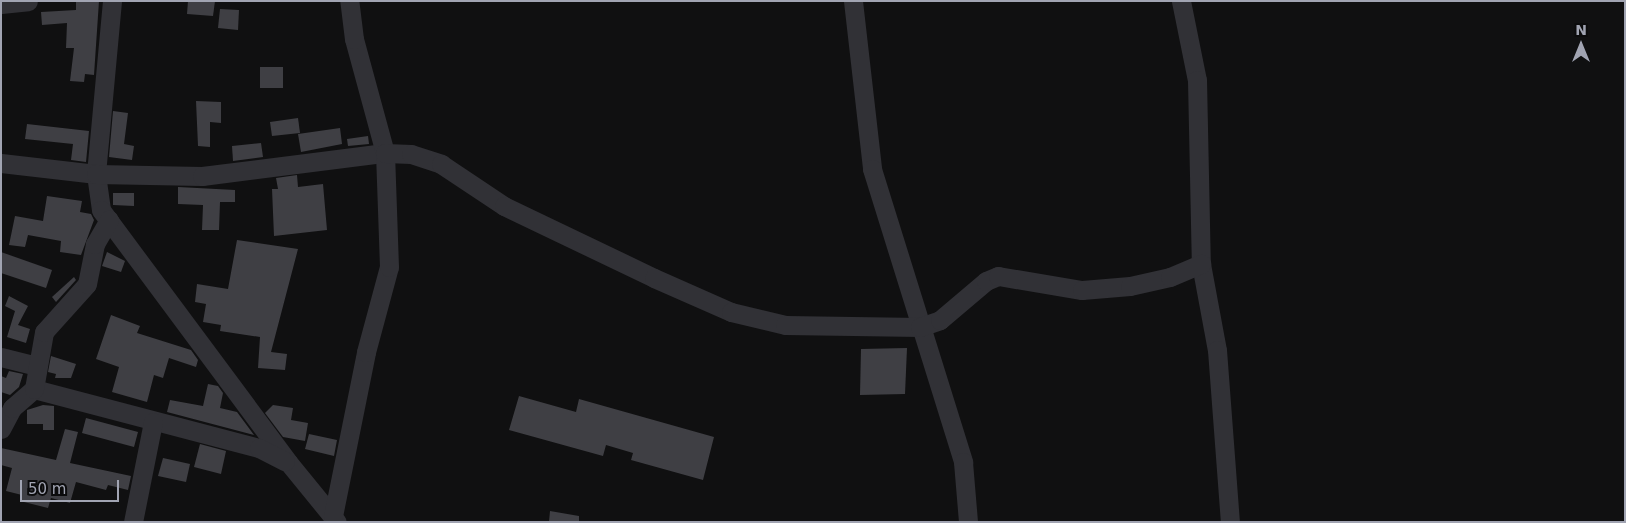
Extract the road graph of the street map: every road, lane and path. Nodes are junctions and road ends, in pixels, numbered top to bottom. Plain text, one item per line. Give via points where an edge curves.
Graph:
1 (28, 1) edge
2 (112, 1) edge
3 (349, 1) edge
4 (853, 1) edge
5 (1181, 1) edge
6 (1, 4) edge
7 (385, 153) junction
8 (1, 164) edge
9 (96, 174) junction
10 (109, 220) junction
11 (1201, 264) junction
12 (920, 326) junction
13 (1, 357) edge
14 (36, 366) junction
15 (34, 389) junction
16 (153, 422) junction
17 (1, 429) edge
18 (288, 462) junction
19 (335, 519) edge
20 (134, 522) edge
21 (968, 522) edge
22 (1230, 522) edge

1 - 6 street
2 - 9 street
3 - 7 street via 354,39
4 - 12 street via 872,169
5 - 11 street via 1197,80
7 - 9 street via 202,176
7 - 12 street via 411,154 441,164 528,218 731,312 812,328
7 - 19 street via 389,267 366,352
8 - 9 street
9 - 10 street via 101,210
10 - 14 street via 95,244 87,284 44,332
10 - 18 street
11 - 12 street via 1146,282 1082,290 998,276 986,280 940,320
11 - 22 street via 1217,350
12 - 21 street via 963,462
13 - 14 street
14 - 15 street
15 - 16 street
15 - 17 street via 12,408
16 - 18 street via 259,448
16 - 20 street
18 - 19 street

